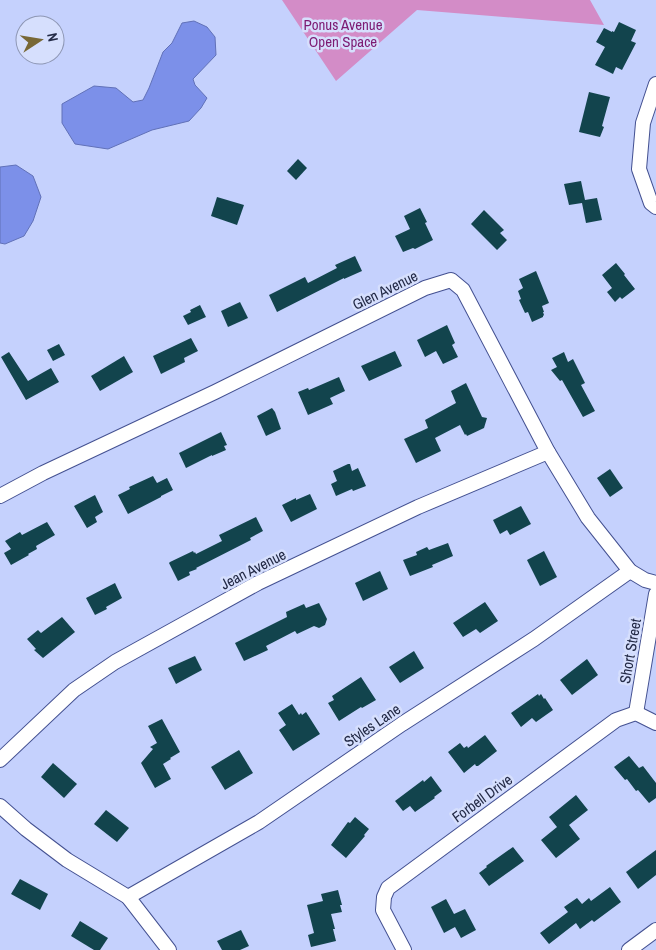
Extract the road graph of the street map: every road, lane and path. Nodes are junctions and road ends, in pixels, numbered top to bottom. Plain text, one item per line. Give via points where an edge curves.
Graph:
1 (656, 84) edge
2 (656, 207) edge
3 (548, 452) junction
4 (0, 496) edge
5 (630, 571) junction
6 (656, 583) edge
7 (656, 594) edge
8 (636, 713) junction
9 (656, 723) edge
10 (0, 760) edge
11 (0, 806) edge
12 (128, 897) junction
13 (656, 930) edge
14 (169, 950) edge
15 (404, 950) edge
16 (628, 950) edge

1 - 2 street via 643,122 639,170
3 - 4 street, Glen Avenue via 463,290 451,280 425,288
3 - 5 street, Glen Avenue via 588,518
3 - 10 street, Jean Avenue via 418,507 258,583 115,662 74,690
5 - 6 street, Glen Avenue
5 - 12 street, Styles Lane via 534,639 259,822
7 - 8 street, Short Street
8 - 9 street
8 - 15 street, Forbell Drive via 616,720 388,888 383,910
11 - 12 street via 67,860
12 - 14 street
13 - 16 street

